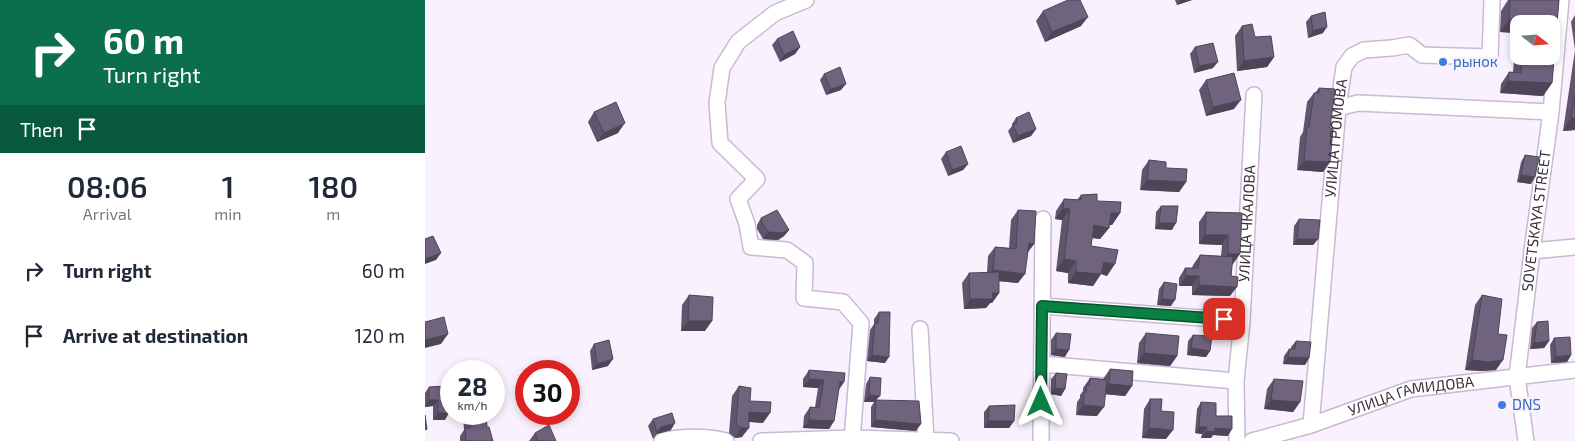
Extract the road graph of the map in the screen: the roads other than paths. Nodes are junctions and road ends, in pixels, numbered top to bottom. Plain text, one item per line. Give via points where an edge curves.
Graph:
1 (806, 0) edge
2 (1492, 0) edge
3 (1561, 0) edge
4 (1254, 96) dead end
5 (1338, 108) junction
6 (1551, 112) junction
7 (1043, 219) dead end
8 (1575, 247) edge
9 (1532, 251) junction
10 (1042, 306) junction
11 (1242, 321) junction
12 (921, 328) dead end
13 (1042, 364) junction
14 (1575, 370) edge
15 (1517, 377) junction
16 (1236, 380) junction
17 (1311, 425) junction
18 (852, 440) edge
19 (662, 441) edge
20 (726, 441) edge
21 (761, 441) edge
22 (926, 441) edge
23 (951, 441) edge
24 (1041, 441) edge
25 (1237, 441) edge
26 (1252, 441) edge
27 (1526, 441) edge

1 - 18 street via 775,13 738,42 723,68 717,103 720,143 757,178 738,199 751,247 787,250 805,263 804,298 843,302 861,323
2 - 5 street, УЛИЦА ГРОМОВА via 1489,58 1421,55 1409,44 1364,50 1352,56 1345,67
3 - 6 street, SOVETSKAYA STREET
4 - 11 street, УЛИЦА ЧКАЛОВА
5 - 6 street via 1358,103
5 - 17 street, УЛИЦА ГРОМОВА
6 - 9 street, SOVETSKAYA STREET
7 - 10 street
8 - 9 street
9 - 15 street, SOVETSKAYA STREET
10 - 11 street
10 - 13 street
11 - 16 street, УЛИЦА ЧКАЛОВА
12 - 22 street
13 - 16 street
13 - 24 street
14 - 15 street, УЛИЦА ГАМИДОВА
15 - 17 street, УЛИЦА ГАМИДОВА via 1411,389
15 - 27 street, SOVETSKAYA STREET
16 - 25 street, УЛИЦА ЧКАЛОВА
17 - 26 street, УЛИЦА ГАМИДОВА
18 - 21 street
18 - 22 street
19 - 20 street via 701,438
22 - 23 street

